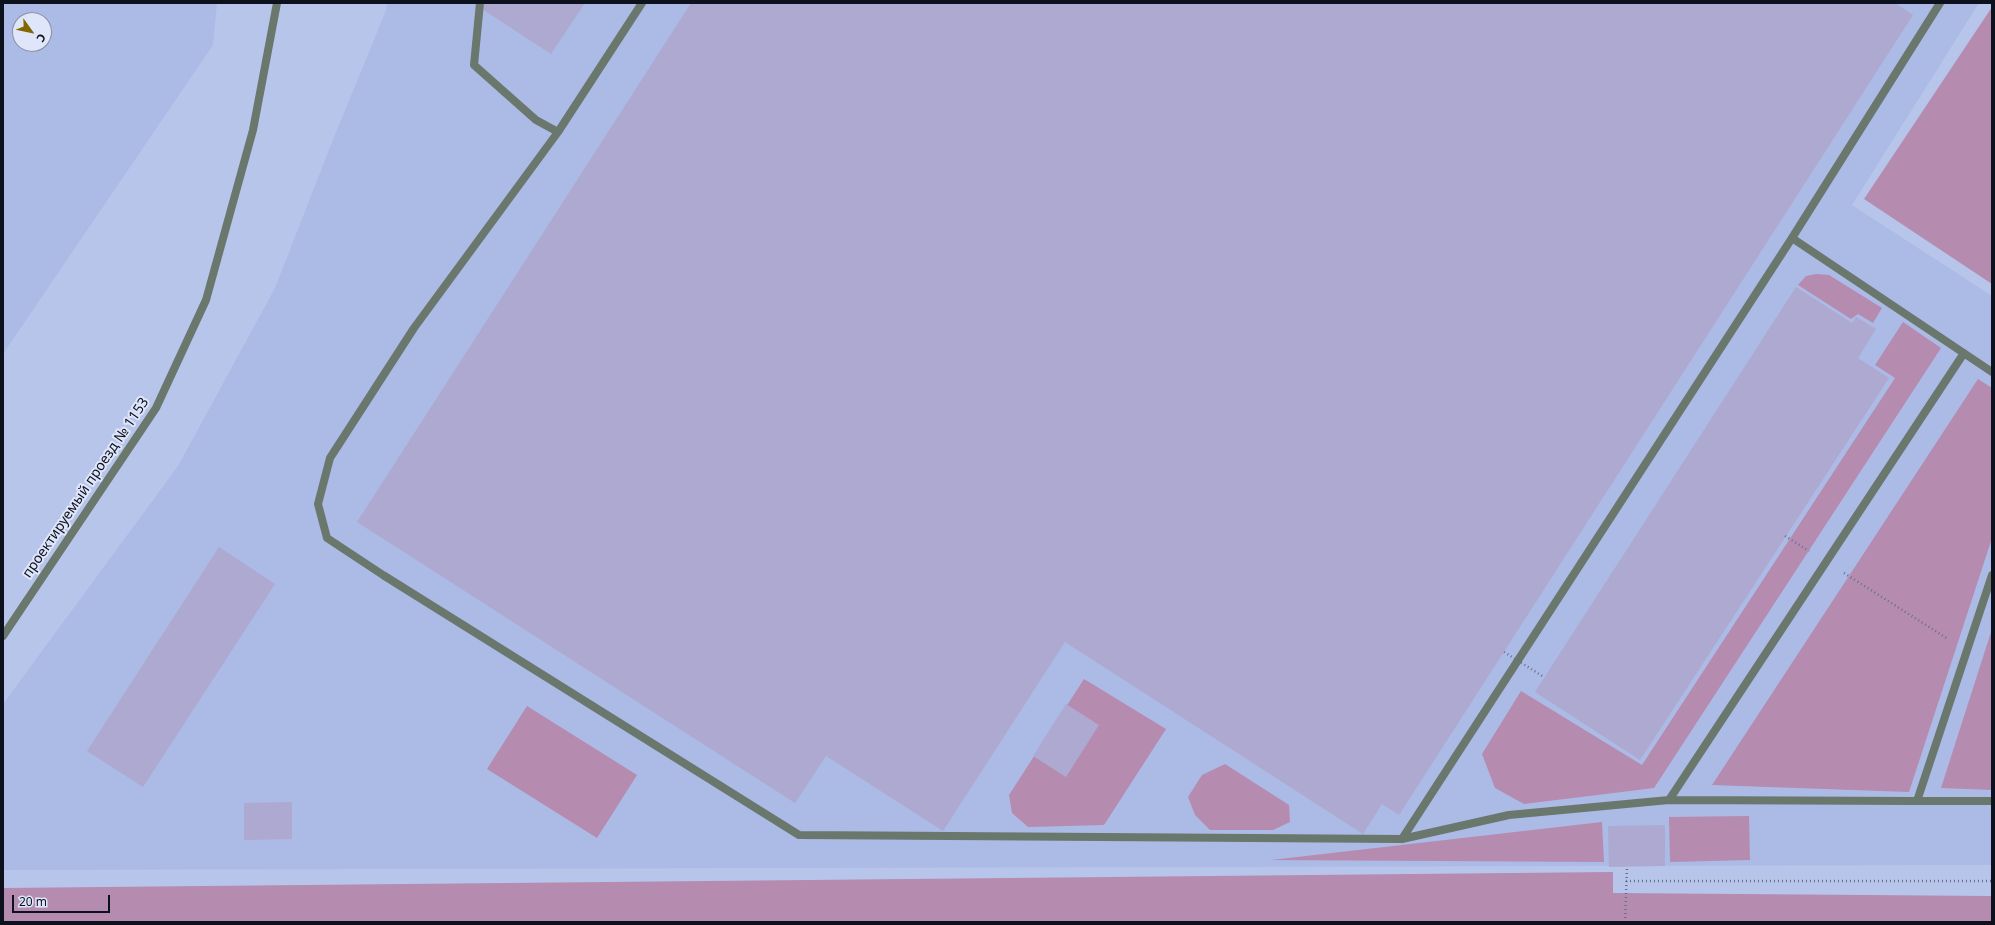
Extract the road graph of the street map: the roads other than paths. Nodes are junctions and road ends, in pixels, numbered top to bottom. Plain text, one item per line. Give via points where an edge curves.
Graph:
1 (277, 3) edge
2 (480, 3) edge
3 (642, 3) edge
4 (1940, 3) edge
5 (558, 132) junction
6 (1792, 238) junction
7 (1964, 353) junction
8 (1992, 372) edge
9 (1992, 575) edge
10 (3, 636) edge
11 (1669, 800) junction
12 (1992, 801) edge
13 (1917, 802) junction
14 (1402, 839) junction

1 - 10 street, проектируемый проезд № 1153 via 253,130 206,300 156,408
2 - 5 street via 474,65 536,120
3 - 5 street
4 - 6 street
5 - 14 street via 414,328 330,458 318,504 328,538 799,835
6 - 7 street
6 - 14 street
7 - 8 street
7 - 11 street
9 - 13 street
11 - 13 street
11 - 14 street via 1509,815
12 - 13 street

